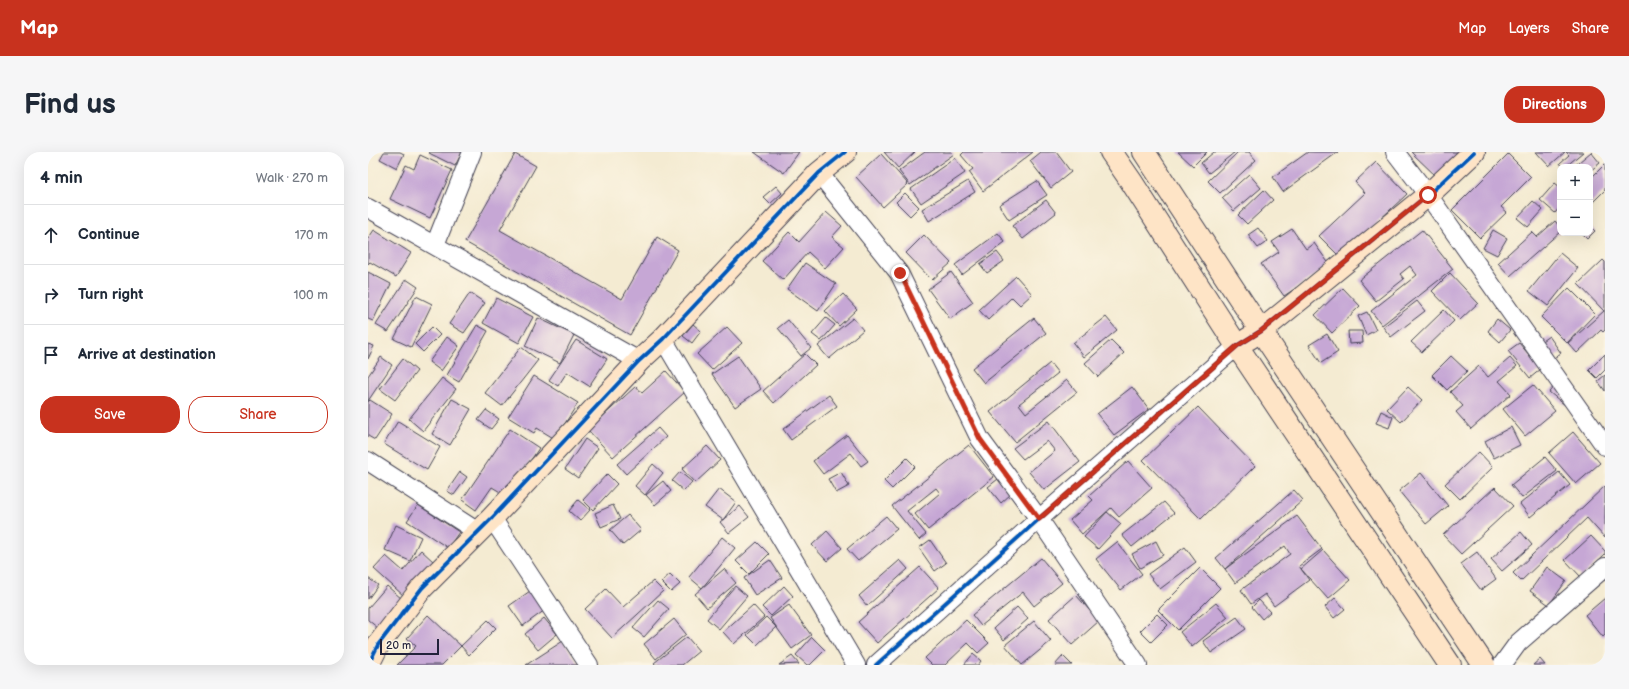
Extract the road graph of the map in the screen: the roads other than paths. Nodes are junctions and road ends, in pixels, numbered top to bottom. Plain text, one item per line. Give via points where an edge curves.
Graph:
1 (472, 152) edge
2 (845, 152) edge
3 (1111, 152) edge
4 (1144, 152) edge
5 (1396, 152) edge
6 (1474, 152) edge
7 (819, 173) junction
8 (1428, 195) junction
9 (368, 208) edge
10 (435, 246) junction
11 (1261, 331) junction
12 (663, 339) junction
13 (1237, 346) junction
14 (639, 361) junction
15 (1605, 446) edge
16 (368, 461) edge
17 (1039, 519) junction
18 (485, 525) junction
19 (1605, 567) edge
20 (373, 643) edge
21 (368, 665) edge
22 (589, 665) edge
23 (856, 665) edge
24 (876, 665) edge
25 (1138, 665) edge
26 (1450, 665) edge
27 (1484, 665) edge
28 (1502, 665) edge

1 - 10 street
2 - 7 main road
3 - 13 main road
4 - 11 main road
5 - 8 street
6 - 8 main road
7 - 12 main road
7 - 17 street via 900,273 980,439
8 - 11 main road
8 - 15 street
9 - 10 street
10 - 14 street
11 - 13 main road
11 - 27 main road
12 - 14 main road
12 - 23 street
13 - 17 street
13 - 26 main road
14 - 18 main road
16 - 18 street
17 - 24 street
17 - 25 street
18 - 20 main road via 422,588
18 - 22 street
19 - 28 street via 1518,643
20 - 21 main road

